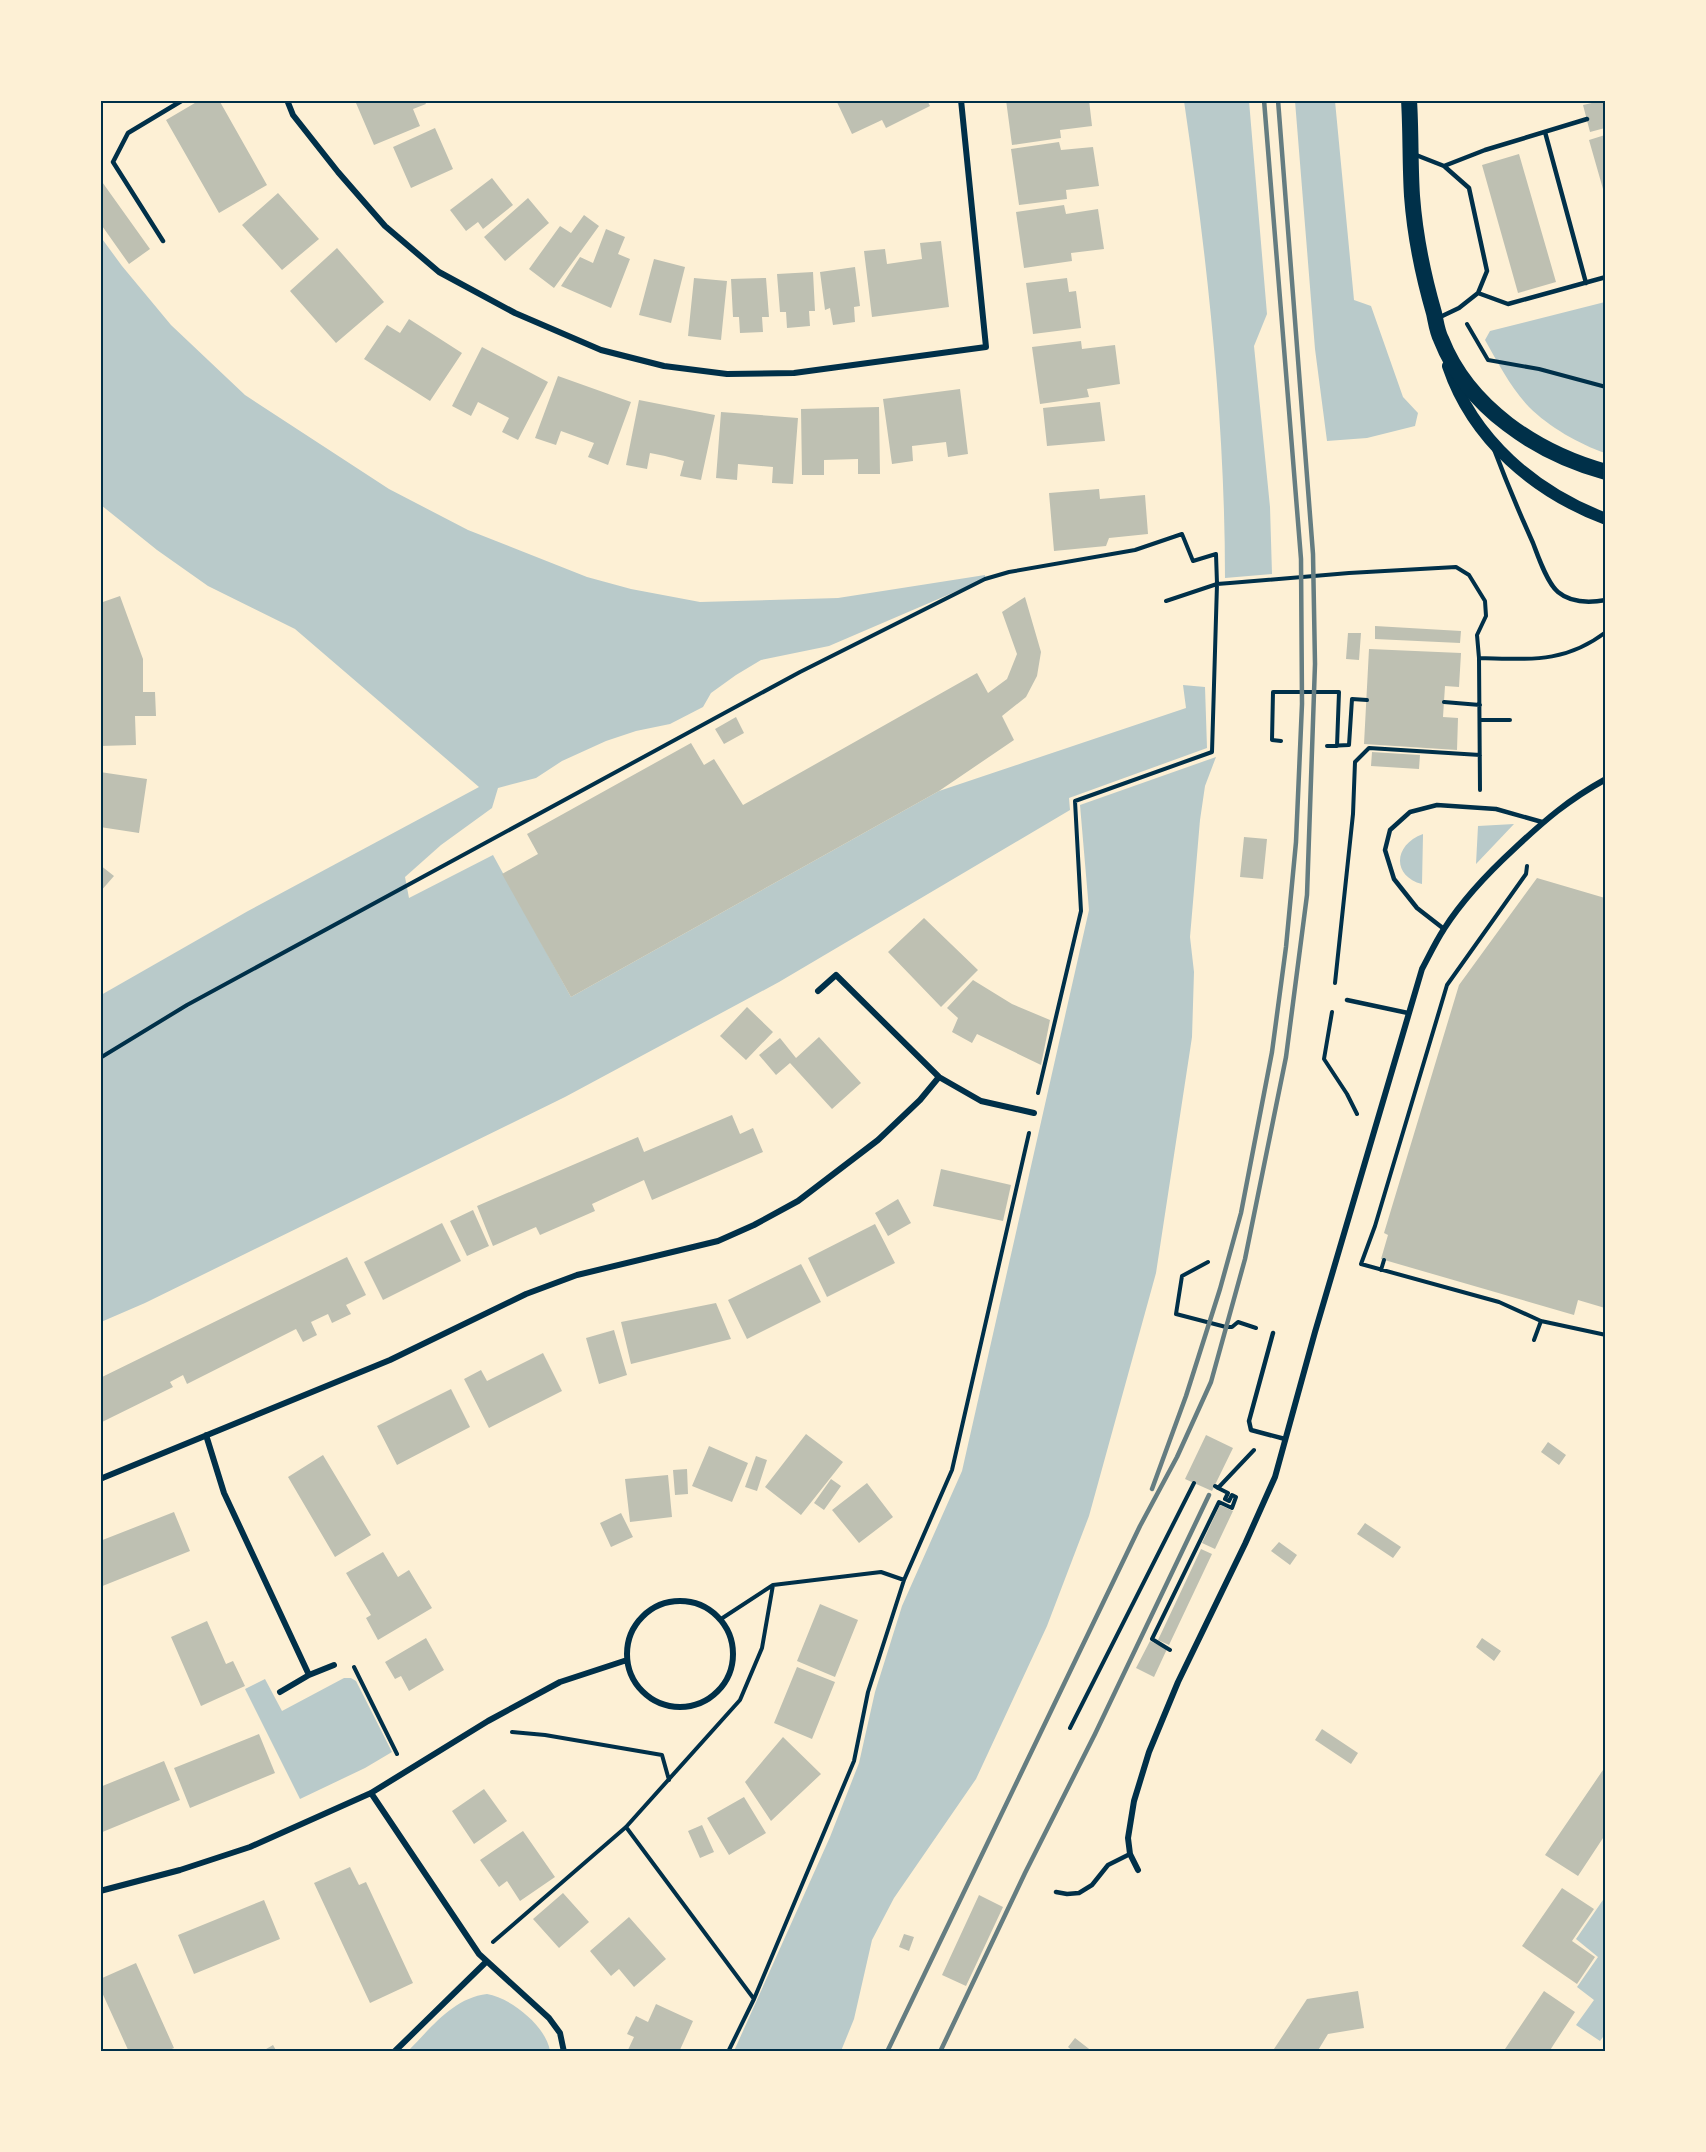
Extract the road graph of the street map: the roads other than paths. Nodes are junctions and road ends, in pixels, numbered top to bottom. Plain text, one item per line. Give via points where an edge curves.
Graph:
1 (183, 100) edge
2 (287, 100) edge
3 (961, 100) edge
4 (1409, 100) edge
5 (1587, 119) dead end
6 (1545, 132) junction
7 (1410, 153) junction
8 (1444, 166) junction
9 (163, 241) dead end
10 (1605, 277) edge
11 (1586, 283) junction
12 (1478, 293) junction
13 (1435, 319) junction
14 (1440, 339) junction
15 (1491, 441) junction
16 (1605, 472) edge
17 (1605, 519) edge
18 (1605, 600) edge
19 (1605, 779) edge
20 (1542, 822) junction
21 (1444, 929) junction
22 (818, 991) dead end
23 (1347, 1000) dead end
24 (1408, 1013) junction
25 (939, 1077) junction
26 (1034, 1113) road end
27 (1273, 1333) dead end
28 (206, 1435) junction
29 (1286, 1439) junction
30 (100, 1479) edge
31 (627, 1660) junction
32 (334, 1665) dead end
33 (309, 1675) junction
34 (280, 1692) dead end
35 (371, 1793) junction
36 (1130, 1854) junction
37 (1138, 1870) dead end
38 (100, 1892) edge
39 (1056, 1892) dead end
40 (486, 1962) junction
41 (394, 2052) edge
42 (564, 2052) edge

1 - 9 lane via 128,134 113,162
2 - 3 street via 293,115 385,226 440,272 515,313 600,350 664,366 727,374 794,373 986,346
4 - 7 highway
5 - 6 lane
6 - 8 lane
6 - 11 lane
7 - 8 lane
7 - 13 highway via 1423,275
8 - 12 lane via 1469,188 1487,271
10 - 11 lane
11 - 12 lane via 1508,304
12 - 13 lane via 1459,308
13 - 14 highway
14 - 15 main road via 1460,395
14 - 16 highway via 1470,388 1516,431 1542,449
15 - 17 main road via 1554,494
15 - 18 lane via 1555,590 1568,599
19 - 20 street
20 - 21 street via 1475,889
20 - 21 lane via 1509,811 1437,805 1410,812 1390,830 1385,850 1394,879 1417,908
21 - 24 street via 1422,969
22 - 25 street via 836,975
23 - 24 lane
24 - 29 street
25 - 26 street via 981,1101
25 - 28 street via 878,1140 798,1201 754,1225 718,1241 577,1275 526,1294 390,1360
27 - 29 lane via 1249,1421 1251,1430
28 - 30 street
28 - 33 street via 224,1493
29 - 36 street via 1275,1477 1149,1752 1134,1801 1128,1838
31 - 31 street via 639,1689 660,1704 673,1707 699,1704 720,1690 733,1664 733,1648 721,1619 709,1609 696,1603 668,1602 654,1606 634,1626 628,1640
31 - 35 street via 560,1682 488,1720
32 - 33 street
33 - 34 street
35 - 38 street via 250,1847
35 - 40 street
36 - 37 street
36 - 39 lane via 1108,1865 1092,1885 1079,1893
40 - 41 street
40 - 42 street via 549,2018 561,2033

